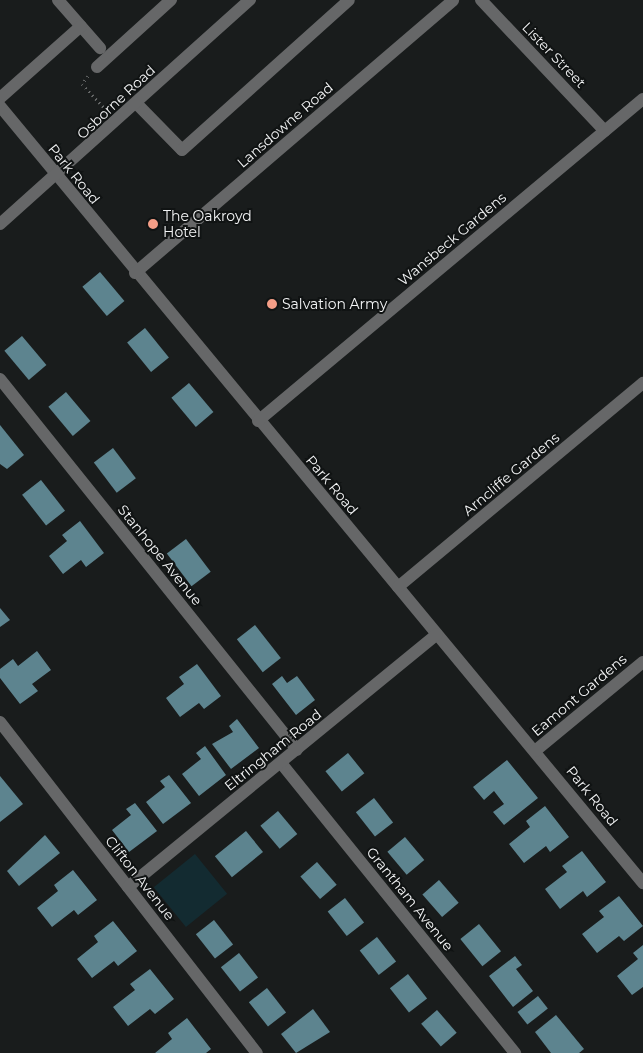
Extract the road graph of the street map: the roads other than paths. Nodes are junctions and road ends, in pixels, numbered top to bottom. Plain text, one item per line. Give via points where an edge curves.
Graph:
1 (58, 0) edge
2 (170, 0) edge
3 (250, 0) edge
4 (350, 0) edge
5 (453, 0) edge
6 (481, 0) edge
7 (81, 26) junction
8 (100, 48) dead end
9 (97, 67) road end
10 (0, 98) edge
11 (643, 99) edge
12 (137, 104) junction
13 (0, 106) edge
14 (605, 130) junction
15 (57, 177) junction
16 (0, 224) edge
17 (136, 273) junction
18 (0, 379) edge
19 (643, 383) edge
20 (258, 421) junction
21 (398, 587) junction
22 (437, 634) junction
23 (643, 662) edge
24 (0, 722) edge
25 (297, 750) junction
26 (535, 751) junction
27 (281, 763) junction
28 (643, 883) edge
29 (128, 887) junction
30 (258, 1053) edge
31 (515, 1053) edge

1 - 7 street
2 - 9 street
3 - 12 street, Osborne Road
4 - 12 street via 182,150
5 - 17 street, Lansdowne Road
6 - 14 street, Lister Street
7 - 8 street
7 - 10 street
11 - 14 street, Wansbeck Gardens
12 - 15 street, Osborne Road
13 - 15 street, Park Road
14 - 20 street, Wansbeck Gardens
15 - 16 street, Osborne Road
15 - 17 street, Park Road
17 - 20 street, Park Road
18 - 25 street, Stanhope Avenue
19 - 21 street, Arncliffe Gardens
20 - 21 street, Park Road
21 - 22 street, Park Road
22 - 25 street, Eltringham Road
22 - 26 street, Park Road
23 - 26 street, Eamont Gardens
24 - 29 street, Clifton Avenue
25 - 27 street, Eltringham Road
26 - 28 street, Park Road
27 - 29 street, Eltringham Road
27 - 31 street, Grantham Avenue
29 - 30 street, Clifton Avenue

